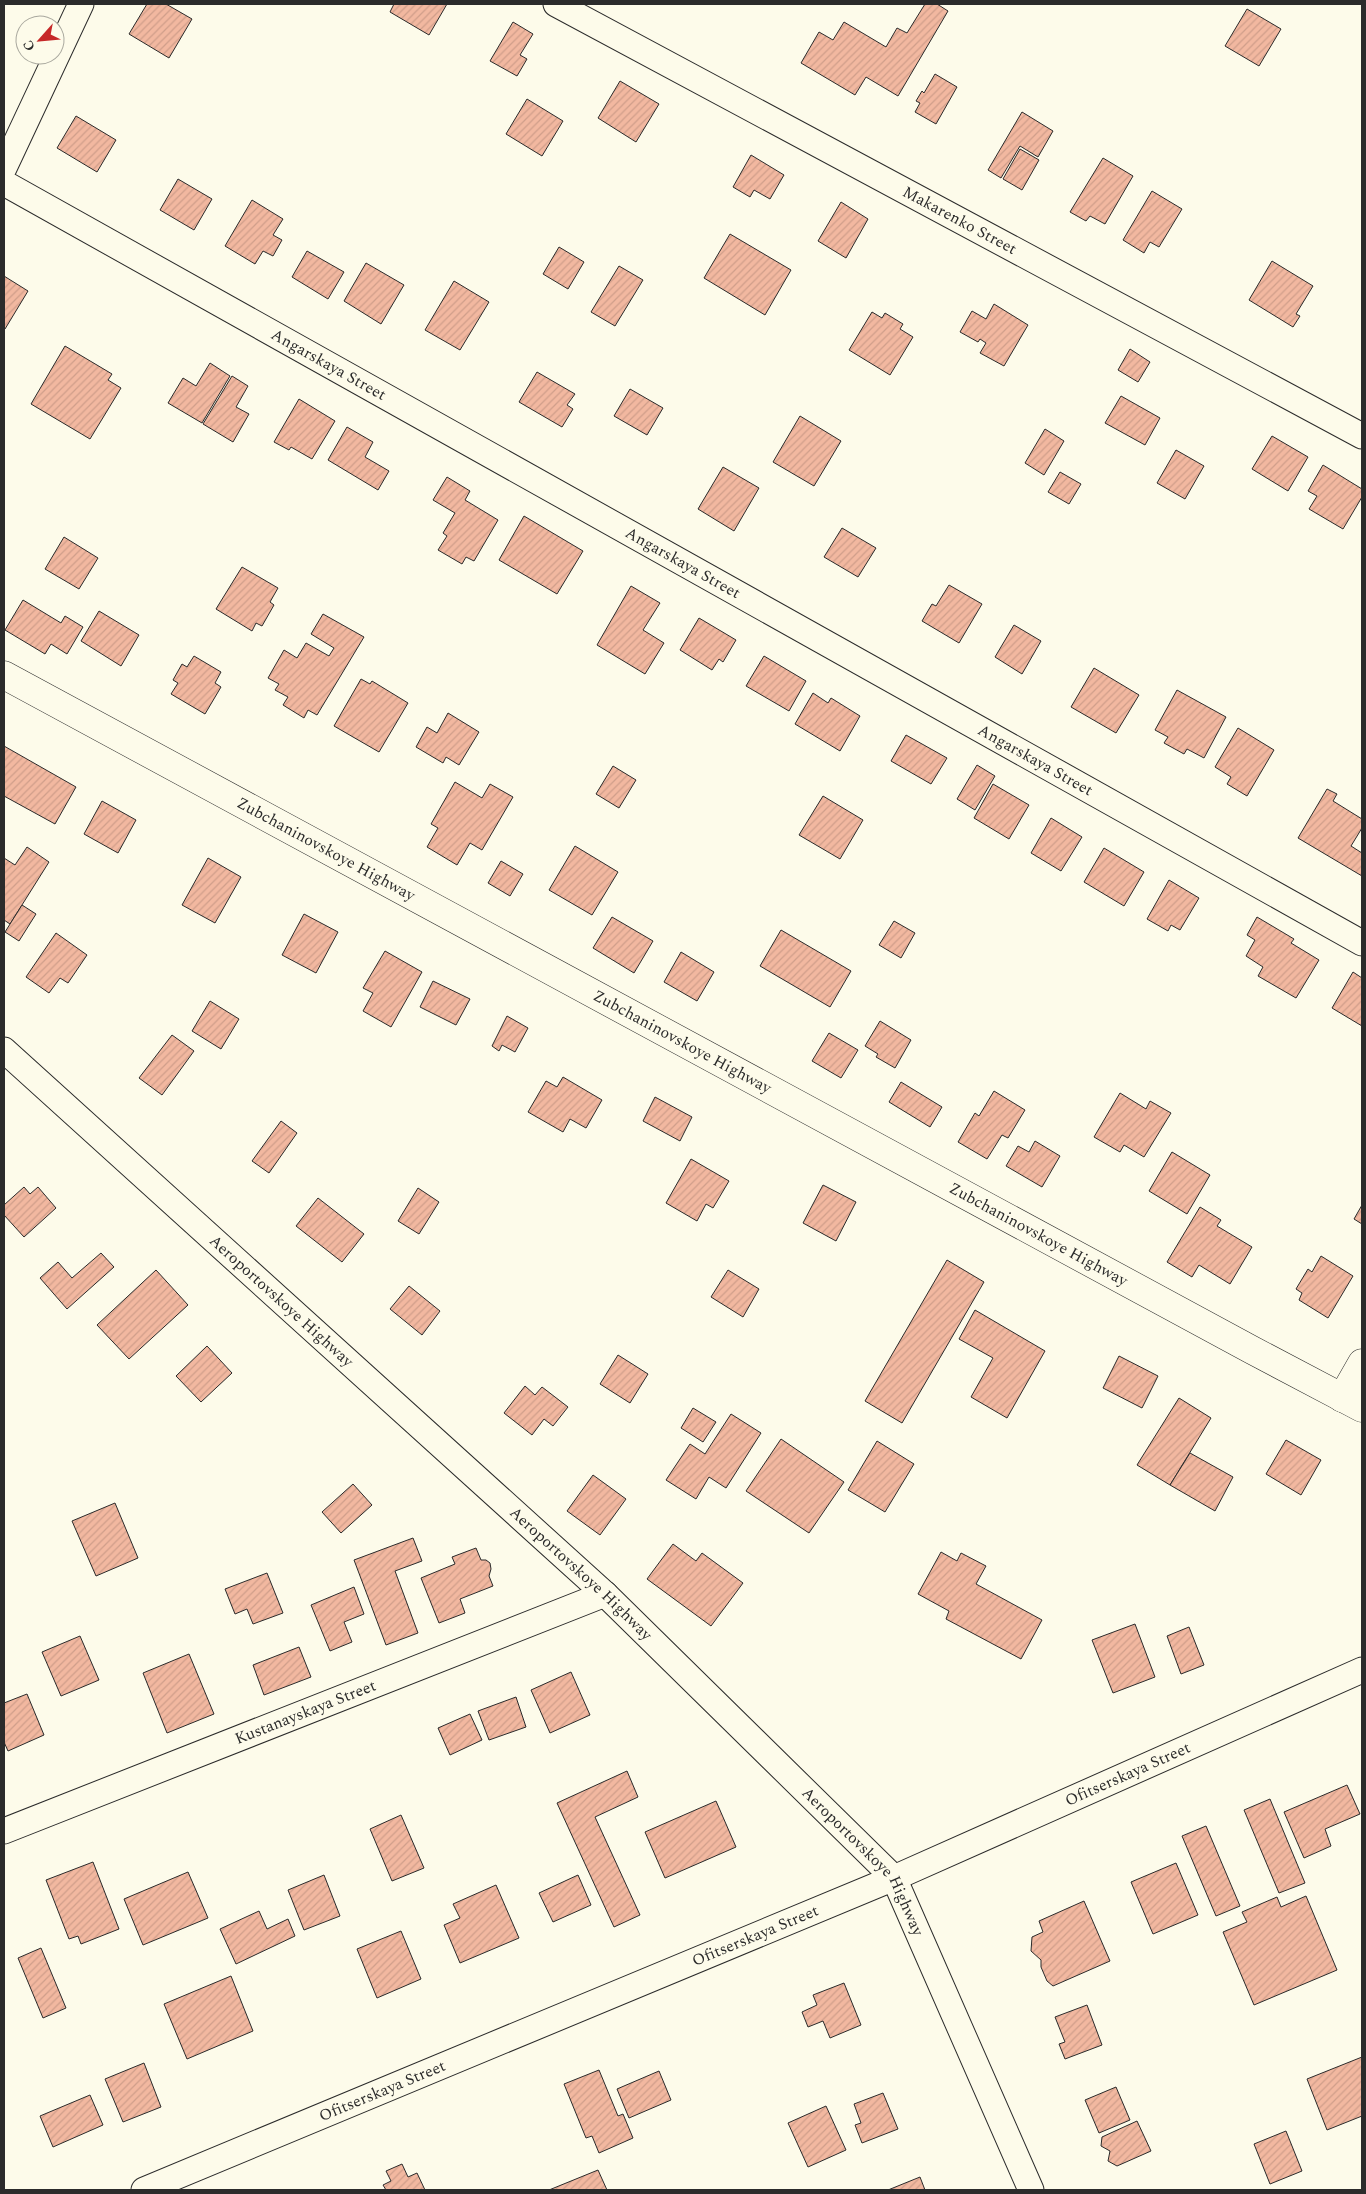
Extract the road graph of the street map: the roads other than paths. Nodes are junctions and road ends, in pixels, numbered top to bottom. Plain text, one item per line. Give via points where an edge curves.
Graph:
1 (81, 4) edge
2 (556, 4) edge
3 (4, 168) edge
4 (4, 183) edge
5 (1362, 436) edge
6 (4, 675) edge
7 (1362, 943) edge
8 (4, 1050) edge
9 (1362, 1363) edge
10 (1352, 1403) edge
11 (605, 1594) junction
12 (1362, 1670) edge
13 (4, 1831) edge
14 (894, 1878) junction
15 (144, 2190) edge
16 (1031, 2190) edge

1 - 3 street
2 - 5 street, Makarenko Street
4 - 7 street, Angarskaya Street
6 - 10 main road, Zubchaninovskoye Highway
8 - 11 street, Aeroportovskoye Highway
9 - 10 main road
11 - 13 street, Kustanayskaya Street
11 - 14 street, Aeroportovskoye Highway
12 - 14 street, Ofitserskaya Street
14 - 15 street, Ofitserskaya Street
14 - 16 street, Aeroportovskoye Highway

